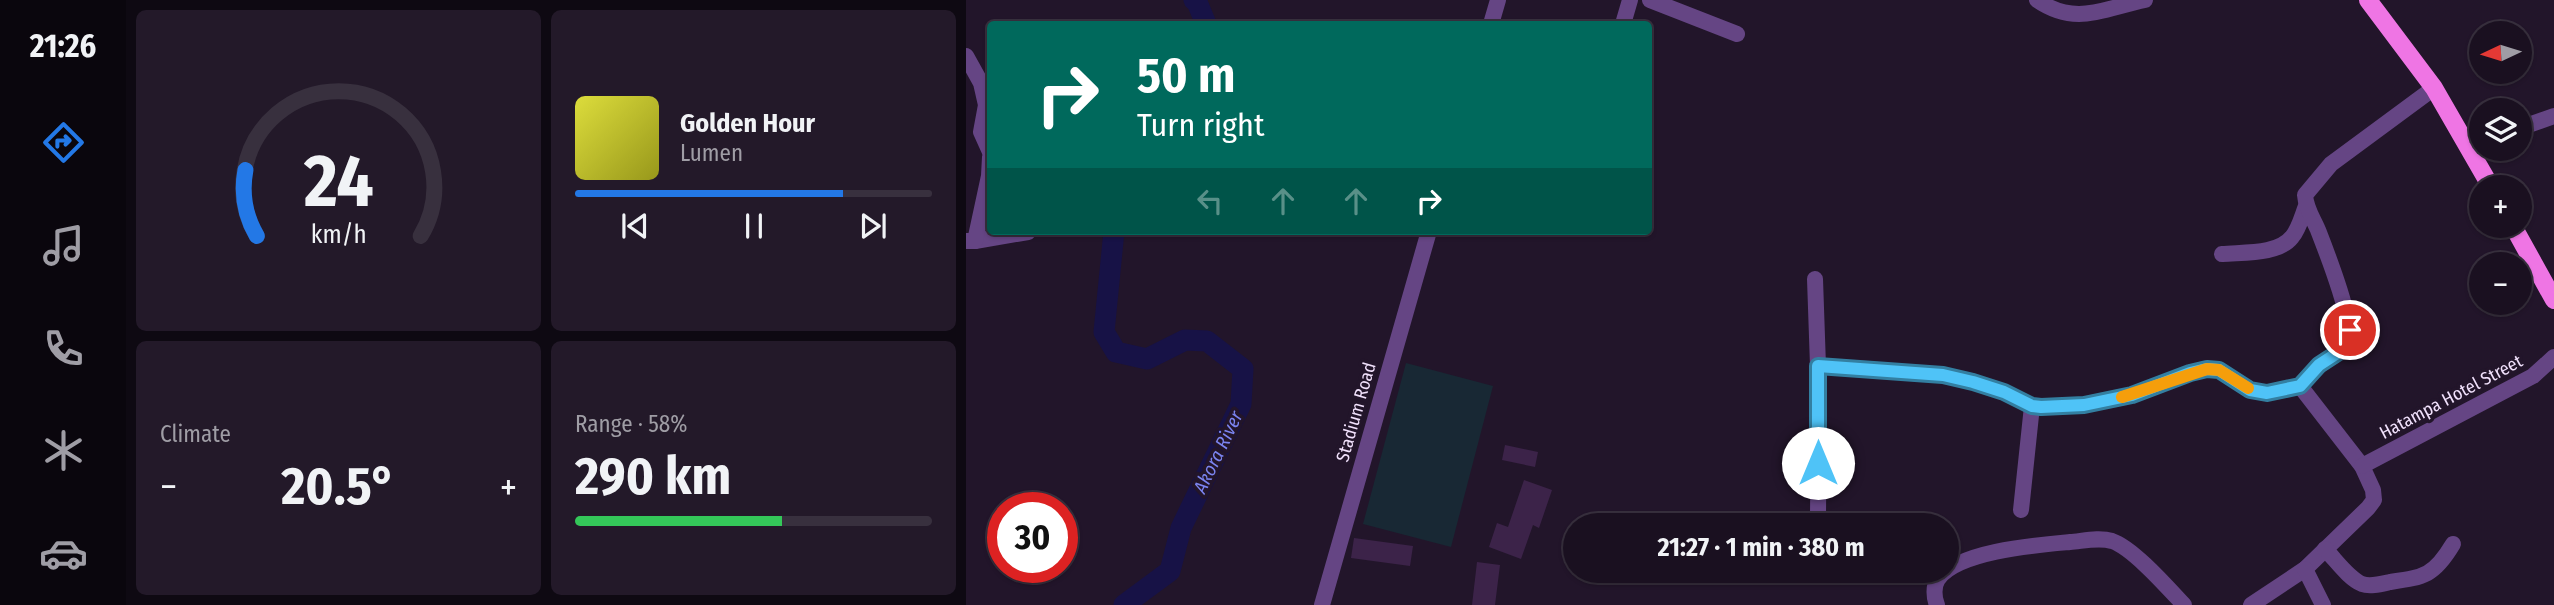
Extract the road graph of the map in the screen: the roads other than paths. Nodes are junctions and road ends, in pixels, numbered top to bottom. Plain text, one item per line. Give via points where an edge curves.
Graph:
1 (1498, 0) edge
2 (1630, 0) edge
3 (1650, 0) edge
4 (2037, 0) edge
5 (2145, 0) edge
6 (2368, 0) edge
7 (1492, 21) edge
8 (1624, 21) edge
9 (1737, 34) dead end
10 (966, 57) edge
11 (2434, 88) junction
12 (2554, 116) edge
13 (2532, 124) edge
14 (2469, 138) edge
15 (987, 145) edge
16 (987, 184) edge
17 (2306, 206) junction
18 (1009, 235) edge
19 (1429, 235) edge
20 (2520, 238) edge
21 (970, 241) edge
22 (2222, 254) dead end
23 (1815, 279) dead end
24 (2554, 300) edge
25 (2554, 357) edge
26 (1818, 366) junction
27 (2300, 386) junction
28 (2032, 406) junction
29 (2362, 466) junction
30 (2021, 509) dead end
31 (1818, 513) edge
32 (2453, 544) dead end
33 (2325, 550) junction
34 (2305, 569) junction
35 (1322, 605) edge
36 (1937, 605) edge
37 (2185, 605) edge
38 (2251, 605) edge
39 (2323, 605) edge

1 - 7 street
2 - 8 street
3 - 9 street
4 - 5 street via 2053,11 2084,14
6 - 11 main road
10 - 15 street via 981,83 986,105 981,132
11 - 14 main road
11 - 17 street via 2330,164 2305,195
12 - 13 street
16 - 21 street
17 - 22 street via 2286,243
17 - 27 street via 2337,282 2351,340
18 - 21 street
19 - 35 street, Stadium Road
20 - 24 main road
23 - 26 street
25 - 29 street, Hatampa Hotel Street via 2533,376
26 - 28 street via 1943,375 2004,392
26 - 31 street
27 - 28 street via 2267,393 2250,390 2219,370 2207,369 2132,395 2084,405
27 - 29 street
28 - 30 street
29 - 33 street via 2374,499
32 - 33 street via 2422,578 2376,585 2363,585 2351,577
33 - 34 street
34 - 38 street
34 - 39 street
36 - 37 street via 1937,580 1953,566 2021,547 2105,539 2124,547

